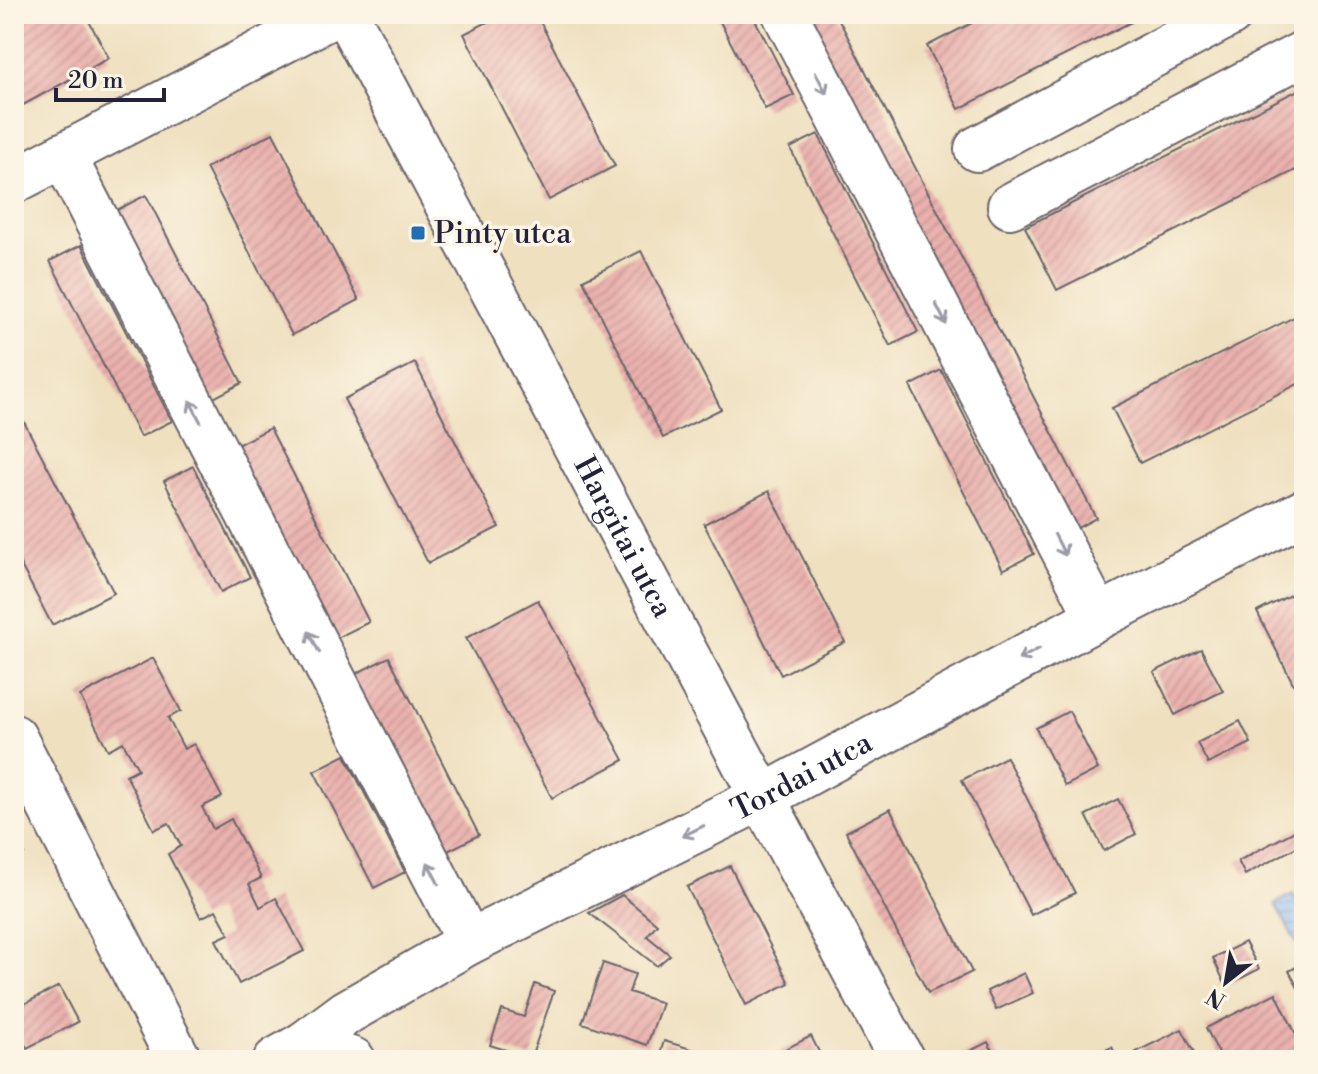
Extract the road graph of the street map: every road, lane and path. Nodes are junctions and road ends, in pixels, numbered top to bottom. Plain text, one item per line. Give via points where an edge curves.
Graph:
1 (335, 14) edge
2 (346, 14) edge
3 (785, 14) edge
4 (1230, 14) edge
5 (1304, 53) edge
6 (977, 149) dead end
7 (63, 155) junction
8 (14, 181) edge
9 (1010, 206) dead end
10 (1304, 512) edge
11 (1098, 617) junction
12 (14, 737) edge
13 (763, 797) junction
14 (29, 805) edge
15 (469, 942) junction
16 (290, 1052) edge
17 (179, 1060) edge
18 (353, 1060) edge
19 (902, 1060) edge

1 - 7 street
2 - 13 street, Hargitai utca
3 -> 11 street
4 - 6 street
5 - 9 street
7 - 8 street
15 -> 7 street
10 - 11 street, Tordai utca
11 -> 13 street, Tordai utca
12 - 14 street
13 -> 15 street, Tordai utca
13 - 19 street, Hargitai utca
14 - 17 street
15 - 16 street, Tordai utca via 347,1012
16 - 18 street

